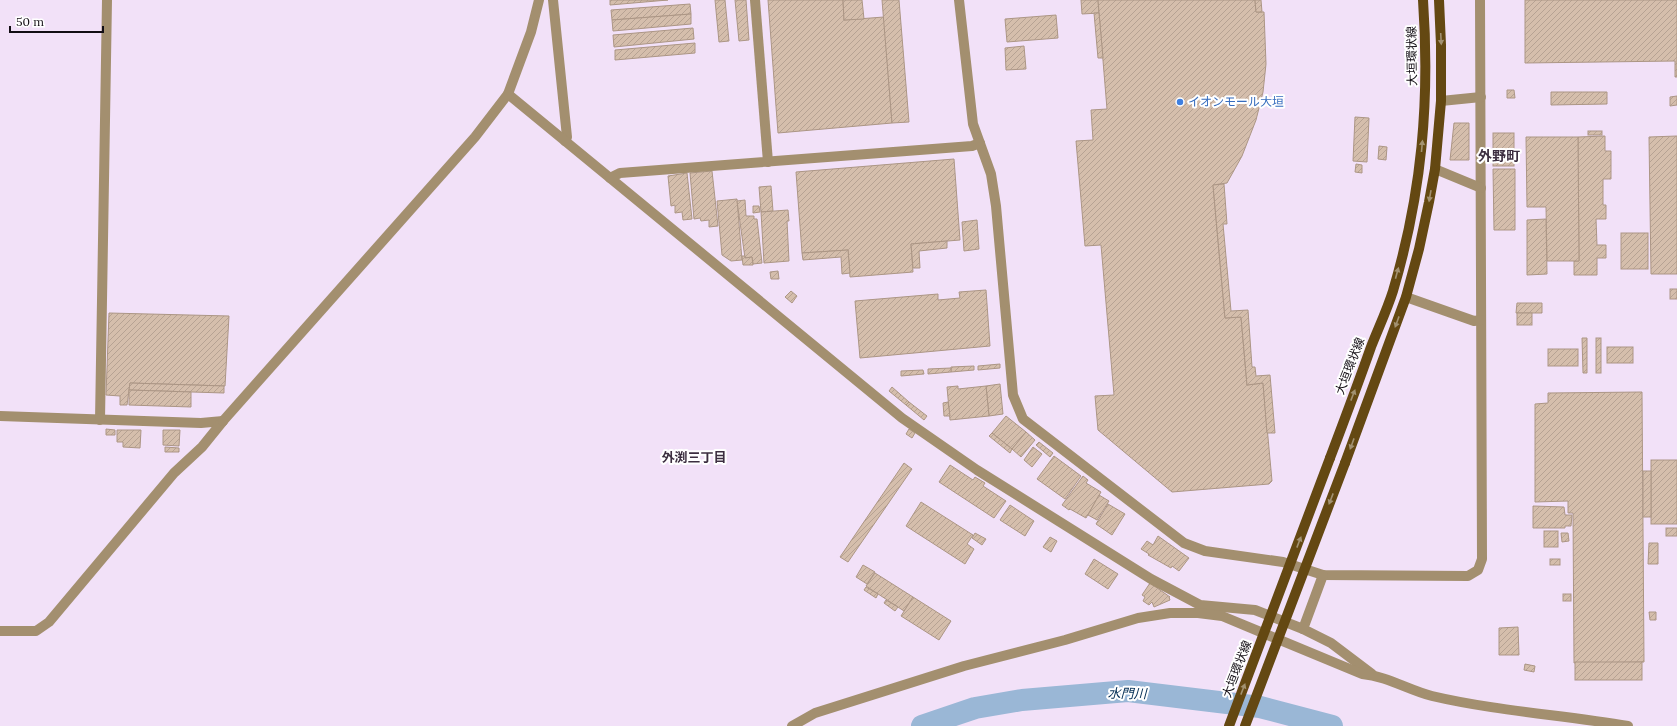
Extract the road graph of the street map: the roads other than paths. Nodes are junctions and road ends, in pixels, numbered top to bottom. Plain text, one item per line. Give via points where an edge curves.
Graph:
1 (107, 0) edge
2 (539, 0) edge
3 (554, 0) edge
4 (755, 0) edge
5 (959, 0) edge
6 (1423, 0) edge
7 (1439, 0) edge
8 (1480, 0) edge
9 (508, 94) junction
10 (1481, 97) junction
11 (1441, 101) junction
12 (565, 141) junction
13 (980, 143) junction
14 (768, 162) junction
15 (1435, 169) junction
16 (610, 178) junction
17 (1481, 188) junction
18 (1406, 297) junction
19 (1481, 320) junction
20 (0, 416) edge
21 (100, 420) junction
22 (223, 421) junction
23 (1323, 575) junction
24 (1199, 609) junction
25 (1303, 629) junction
26 (0, 631) edge
27 (1373, 675) junction
28 (792, 726) edge
29 (1229, 726) edge
30 (1245, 726) edge
31 (1628, 726) edge

1 - 21 street
2 - 9 street via 531,32
3 - 12 street via 567,137
4 - 14 street
5 - 13 street via 969,101
29 -> 6 main road, 大垣環状線, bridge via 1392,292 1405,245 1415,198 1426,103
7 -> 11 main road
8 - 10 street
9 - 12 street
9 - 22 street via 476,137
10 - 11 street
10 - 17 street
11 - 15 main road
12 - 16 street
13 - 14 street via 972,146
13 - 23 street via 991,174 996,206 1013,395 1024,419 1184,543 1205,551 1283,562
14 - 16 street via 620,173
15 - 17 street
15 -> 18 main road via 1419,249
16 - 24 street via 902,418 977,470
17 - 19 street
18 - 19 street via 1474,321
18 -> 30 main road, bridge
19 - 23 street via 1482,559 1478,570 1468,576
20 - 21 street
21 - 22 street via 200,423
22 - 26 street via 202,447 174,473 50,622 36,631
23 - 25 street
24 - 25 street via 1255,610
24 - 27 street via 1222,616 1362,674
24 - 28 street via 1138,618 964,666 815,713
25 - 27 street via 1331,643
27 - 31 street via 1431,695 1509,710

